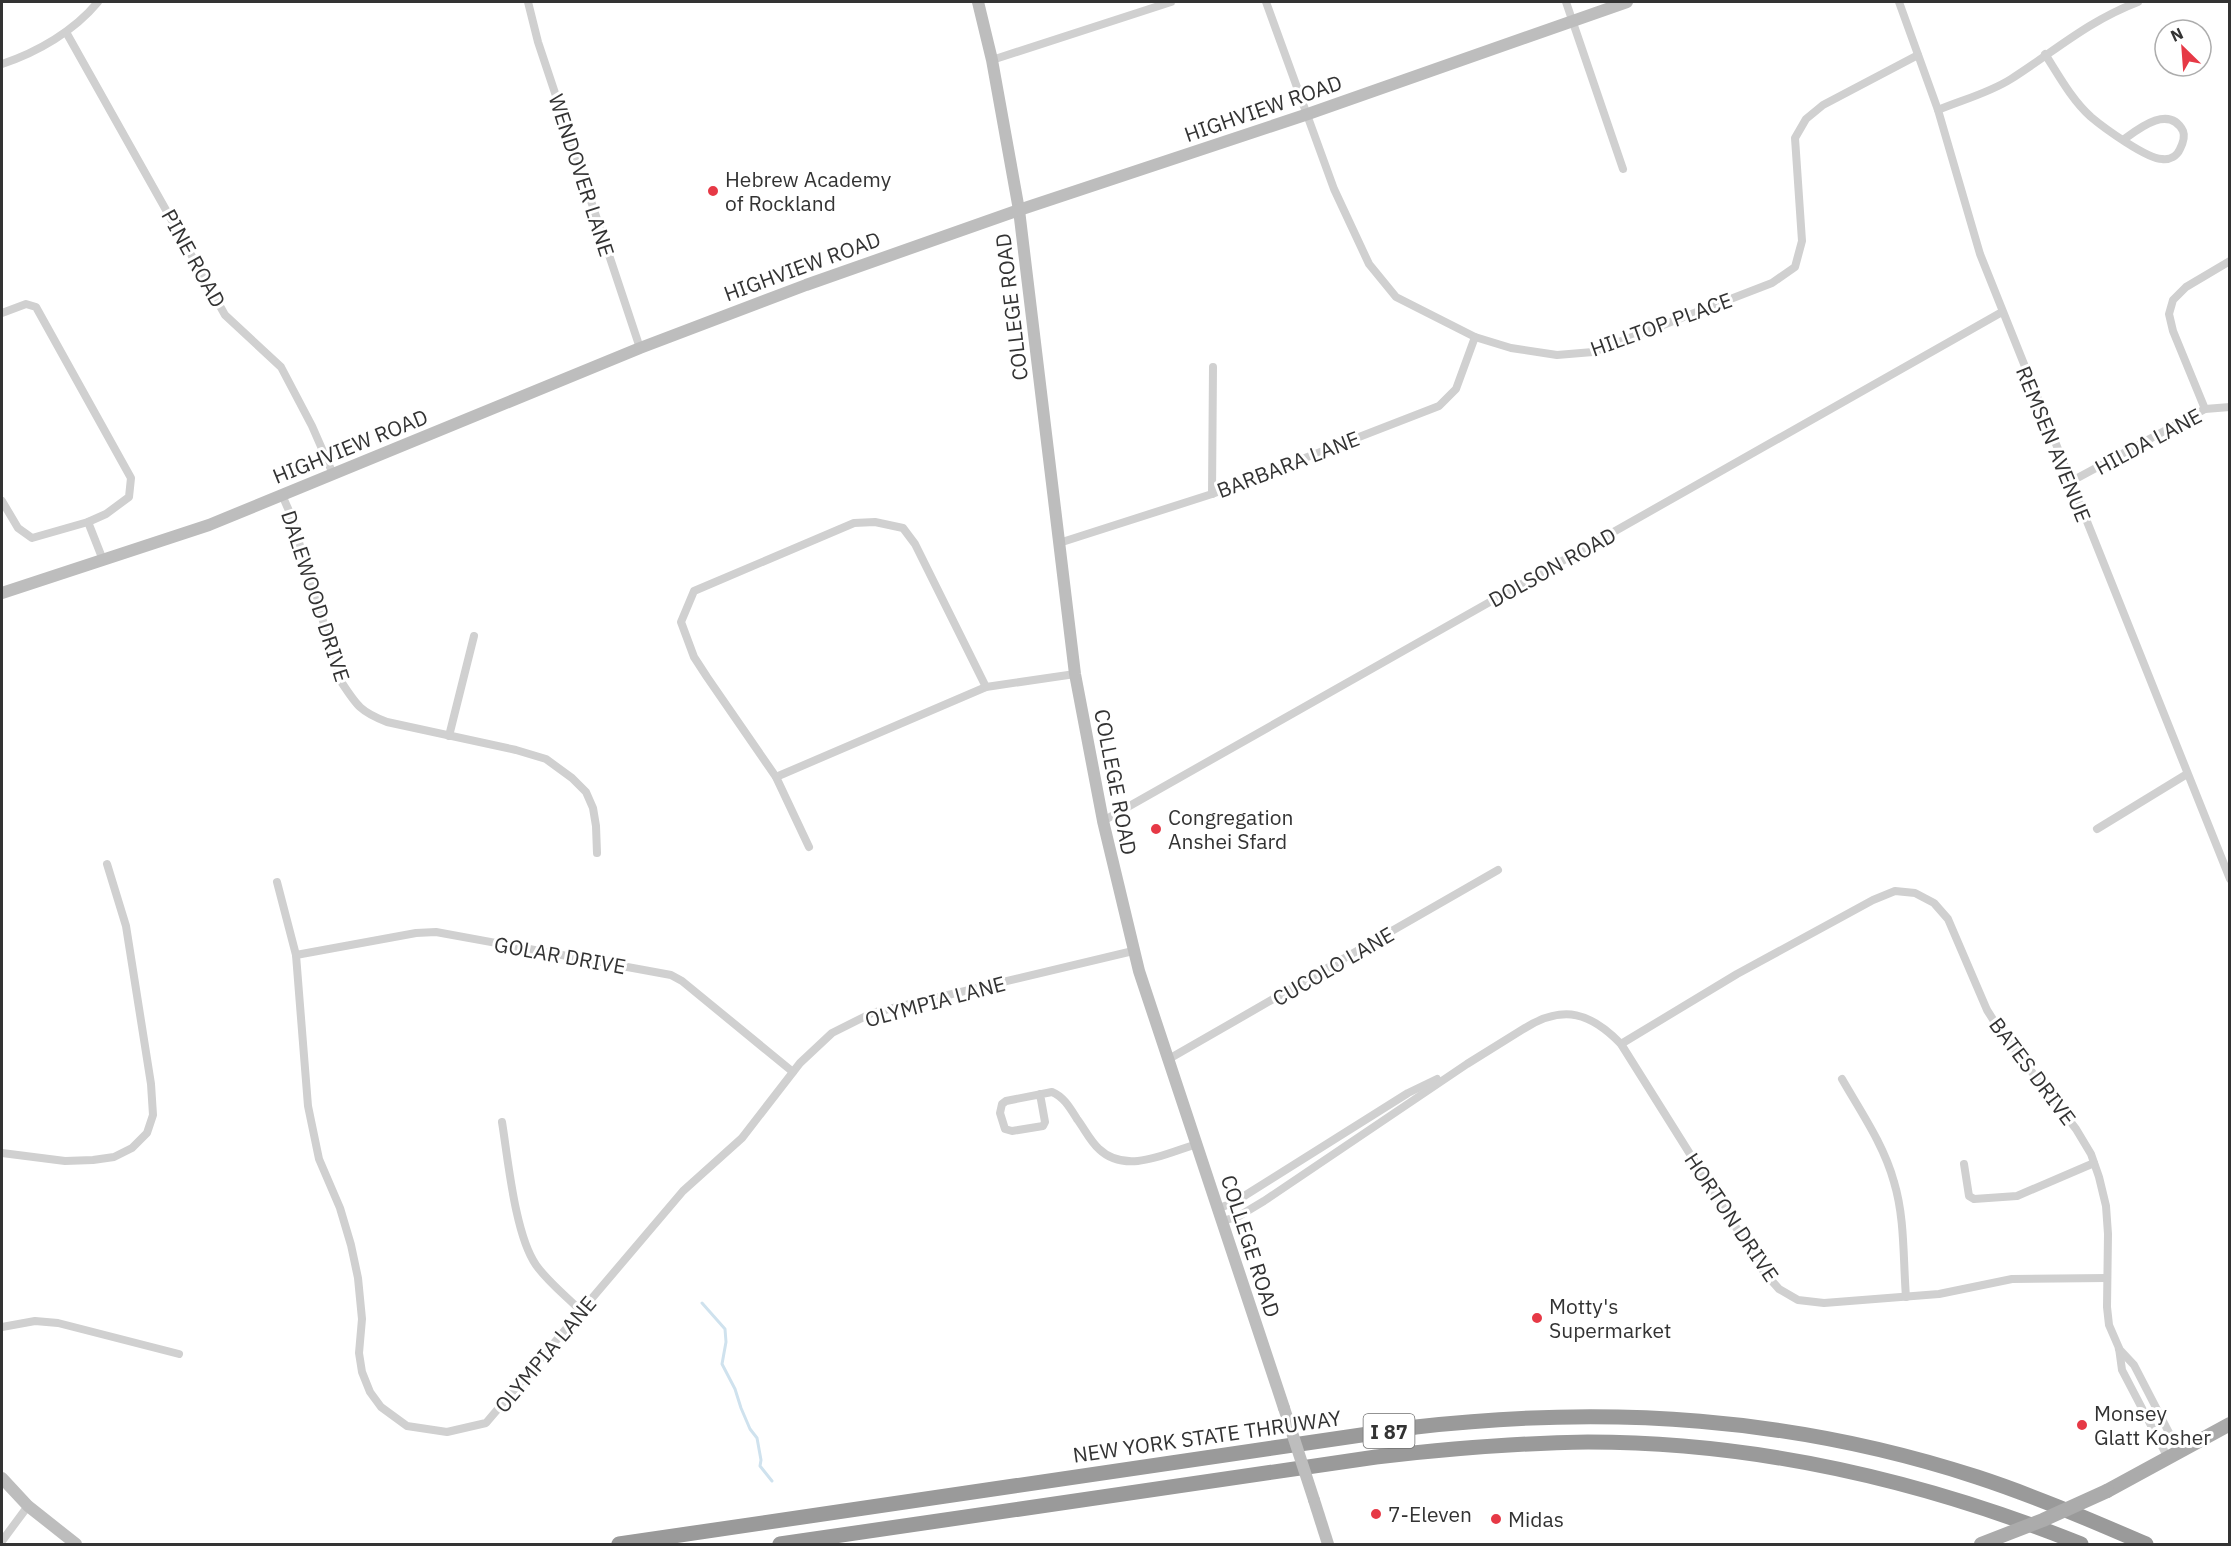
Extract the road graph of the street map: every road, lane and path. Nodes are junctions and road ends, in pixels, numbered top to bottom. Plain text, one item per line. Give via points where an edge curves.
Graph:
1 (98, 2) edge
2 (528, 2) edge
3 (978, 2) edge
4 (1171, 2) edge
5 (1266, 2) edge
6 (1566, 2) edge
7 (1627, 2) edge
8 (1899, 2) edge
9 (2138, 2) edge
10 (1572, 20) junction
11 (66, 32) junction
12 (2046, 54) junction
13 (1917, 55) junction
14 (992, 60) junction
15 (2, 63) edge
16 (1938, 110) junction
17 (1308, 114) junction
18 (2123, 140) junction
19 (1623, 169) dead end
20 (1019, 210) junction
21 (2229, 261) edge
22 (2002, 312) junction
23 (2, 313) edge
24 (1475, 336) junction
25 (640, 348) junction
26 (1213, 367) dead end
27 (2229, 407) edge
28 (2205, 409) junction
29 (333, 474) junction
30 (2070, 482) junction
31 (1212, 494) junction
32 (282, 495) junction
33 (2, 501) edge
34 (88, 522) junction
35 (1059, 543) junction
36 (103, 560) junction
37 (2, 593) edge
38 (474, 636) dead end
39 (1075, 674) junction
40 (986, 687) junction
41 (449, 736) junction
42 (2187, 774) junction
43 (776, 777) junction
44 (1102, 821) junction
45 (2097, 829) dead end
46 (809, 847) dead end
47 (597, 854) dead end
48 (107, 864) dead end
49 (1498, 870) dead end
50 (2229, 879) edge
51 (278, 882) dead end
52 (1133, 951) junction
53 (296, 955) junction
54 (1621, 1044) junction
55 (1167, 1060) junction
56 (1467, 1064) junction
57 (793, 1072) junction
58 (1842, 1079) dead end
59 (1040, 1094) junction
60 (502, 1122) dead end
61 (1197, 1144) junction
62 (2, 1153) edge
63 (2094, 1163) junction
64 (1964, 1164) dead end
65 (1219, 1208) junction
66 (1223, 1221) junction
67 (2107, 1278) junction
68 (1906, 1297) junction
69 (581, 1311) junction
70 (2, 1326) edge
71 (2119, 1348) junction
72 (179, 1354) dead end
73 (2229, 1424) edge
74 (2174, 1455) junction
75 (2, 1478) edge
76 (28, 1506) junction
77 (2, 1541) edge
78 (1980, 1544) edge
79 (76, 1545) edge
80 (619, 1545) edge
81 (780, 1545) edge
82 (1328, 1545) edge
83 (2081, 1545) edge
84 (2146, 1545) edge

1 - 11 street
2 - 25 street, WENDOVER LANE
3 - 14 street, COLLEGE ROAD
4 - 14 street
5 - 17 street, HILLTOP PLACE
6 - 10 street
7 - 10 street, HIGHVIEW ROAD
8 - 13 street, REMSEN AVENUE
9 - 12 street via 2113,12
10 - 17 street, HIGHVIEW ROAD
10 - 19 street
11 - 15 street
11 - 29 street, PINE ROAD via 225,315 280,367
12 - 16 street via 2009,80
12 - 18 street via 2076,102
13 - 16 street, REMSEN AVENUE
13 - 24 street, HILLTOP PLACE via 1823,105 1806,119 1795,138 1802,241 1795,267 1772,283 1593,352 1557,355 1511,348
14 - 20 street, COLLEGE ROAD
16 - 22 street, REMSEN AVENUE via 1980,254
17 - 20 street, HIGHVIEW ROAD
17 - 24 street, HILLTOP PLACE via 1335,189 1369,264 1396,297
18 - 18 street via 2159,159 2170,159 2180,151 2184,139 2182,130 2172,121 2160,119 2148,122
20 - 25 street, HIGHVIEW ROAD
20 - 35 street, COLLEGE ROAD
21 - 28 street via 2186,287 2173,300 2169,314
22 - 30 street, REMSEN AVENUE
22 - 44 street, DOLSON ROAD
23 - 34 street via 26,304 36,307 132,478 129,497
24 - 31 street, BARBARA LANE via 1456,389 1439,406
25 - 29 street, HIGHVIEW ROAD
26 - 31 street
27 - 28 street, HILDA LANE
28 - 30 street, HILDA LANE
29 - 32 street, HIGHVIEW ROAD
30 - 42 street, REMSEN AVENUE
31 - 35 street, BARBARA LANE
32 - 36 street, HIGHVIEW ROAD via 209,525
32 - 41 street, DALEWOOD DRIVE via 342,683 353,700 367,714 387,722
33 - 34 street via 18,528 32,538
34 - 36 street
35 - 39 street, COLLEGE ROAD
36 - 37 street, HIGHVIEW ROAD
38 - 41 street
39 - 40 street
39 - 44 street, COLLEGE ROAD
40 - 43 street
40 - 43 street via 915,544 903,528 875,522 854,523 694,591 681,622 694,657
41 - 47 street, DALEWOOD DRIVE via 546,759 572,778 586,792 593,808
42 - 45 street
42 - 50 street, REMSEN AVENUE
43 - 46 street
44 - 52 street, COLLEGE ROAD
48 - 62 street via 126,926 152,1084 153,1115 147,1133 132,1148 114,1157 93,1160 66,1161
49 - 55 street, CUCOLO LANE
51 - 53 street, OLYMPIA LANE
52 - 55 street, COLLEGE ROAD
52 - 57 street, OLYMPIA LANE via 872,1013 832,1034
53 - 57 street, GOLAR DRIVE via 436,932 671,975
53 - 69 street, OLYMPIA LANE via 308,1106 319,1160 340,1208 358,1278 362,1372 381,1407 407,1426 426,1430 447,1432 486,1423
54 - 56 street, HORTON DRIVE via 1587,1017 1561,1014 1535,1022
54 - 63 street, BATES DRIVE via 1737,974 1874,900 1895,891 1915,894 1934,903 1948,919 1987,1010 2076,1129
54 - 68 street, HORTON DRIVE via 1764,1272 1779,1289 1798,1300 1824,1303
55 - 61 street, COLLEGE ROAD
56 - 65 street, HORTON DRIVE via 1408,1093 1233,1203
56 - 66 street, HORTON DRIVE via 1264,1201
57 - 69 street, OLYMPIA LANE via 742,1138 683,1191
58 - 68 street via 1868,1122 1894,1182
59 - 59 street via 1002,1104 1000,1113 1005,1129 1043,1126
59 - 61 street via 1052,1092 1061,1097 1097,1147 1116,1158 1147,1160
60 - 69 street via 515,1203 528,1248 535,1264
61 - 65 street, COLLEGE ROAD
63 - 64 street via 2017,1196 1974,1199 1969,1196
63 - 67 street, BATES DRIVE via 2106,1206
65 - 66 street, COLLEGE ROAD
66 - 82 street, COLLEGE ROAD, bridge
67 - 68 street, HORTON DRIVE via 2012,1279
67 - 71 street, BATES DRIVE via 2109,1324
70 - 72 street via 58,1323
71 - 74 street, BATES DRIVE via 2134,1365
71 - 74 street, BATES DRIVE via 2122,1370
73 - 74 main road
74 - 78 main road, bridge via 2107,1491
75 - 76 street
76 - 77 street
76 - 79 street
80 - 84 highway, NEW YORK STATE THRUWAY / I 87 via 1416,1426 1590,1415 1720,1422 1892,1453 2018,1491
81 - 83 highway, I 87 via 1386,1456 1590,1442 1717,1449 1845,1470 1969,1503

